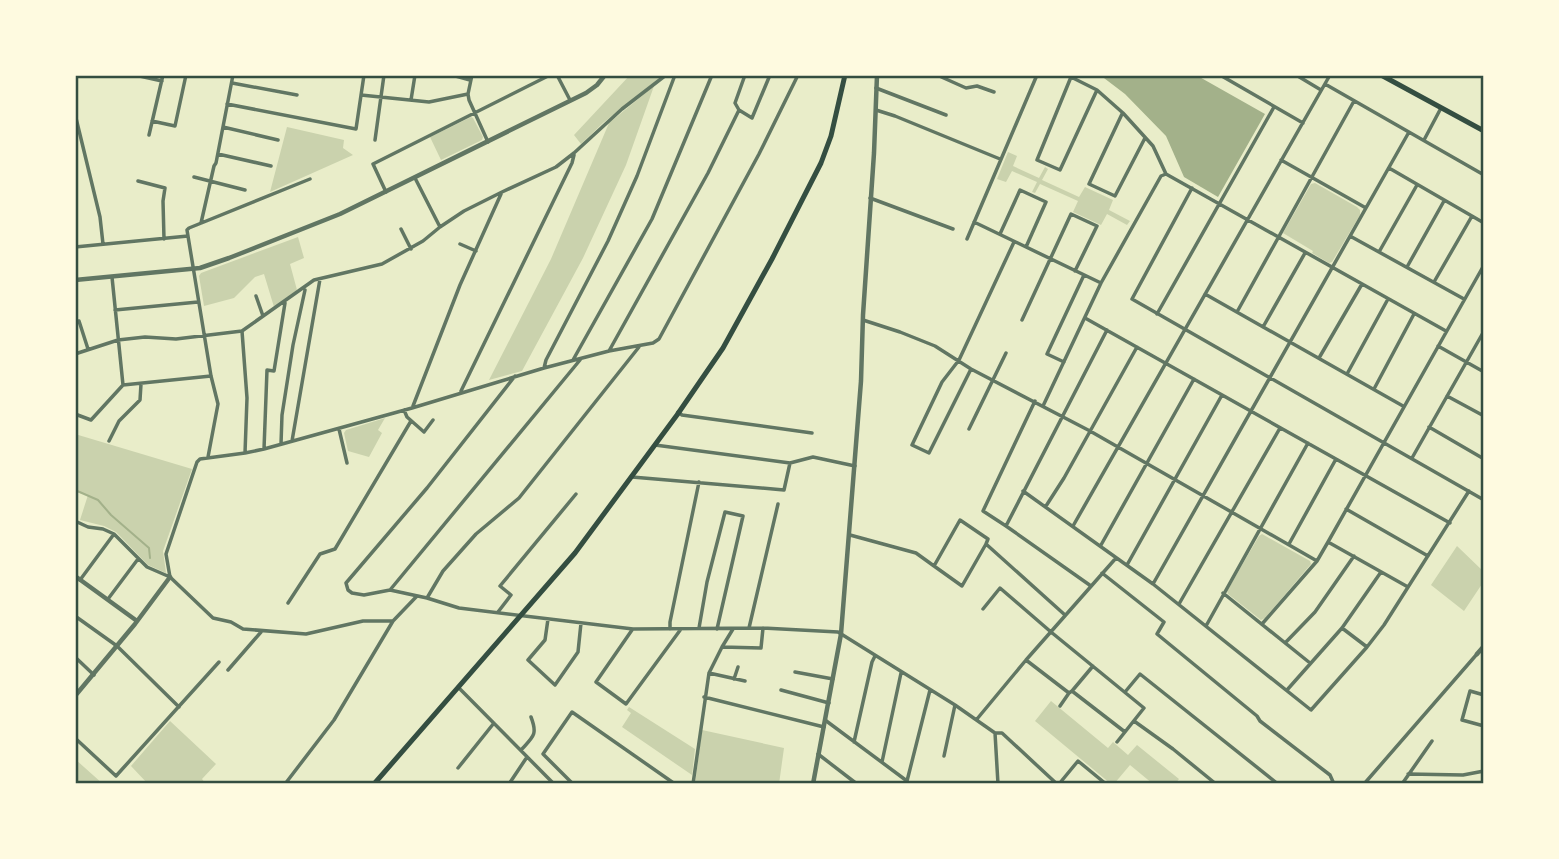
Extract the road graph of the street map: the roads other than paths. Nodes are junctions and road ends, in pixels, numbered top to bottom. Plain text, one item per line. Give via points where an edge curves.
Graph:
1 (135, 75) edge
2 (163, 75) edge
3 (186, 75) edge
4 (233, 75) edge
5 (364, 75) edge
6 (384, 75) edge
7 (415, 75) edge
8 (452, 75) edge
9 (550, 75) edge
10 (557, 75) edge
11 (605, 75) edge
12 (666, 75) edge
13 (675, 75) edge
14 (712, 75) edge
15 (745, 75) edge
16 (769, 75) edge
17 (798, 75) edge
18 (845, 75) edge
19 (877, 75) edge
20 (937, 75) edge
21 (1037, 75) edge
22 (1220, 75) edge
23 (1296, 75) edge
24 (1330, 75) edge
25 (1381, 75) edge
26 (1069, 76) edge
27 (471, 78) edge
28 (162, 81) junction
29 (232, 83) junction
30 (1325, 84) junction
31 (876, 88) junction
32 (1097, 90) junction
33 (1321, 90) junction
34 (994, 92) dead end
35 (362, 94) junction
36 (468, 94) junction
37 (298, 95) dead end
38 (381, 97) junction
39 (411, 100) junction
40 (570, 100) junction
41 (1354, 101) junction
42 (227, 104) junction
43 (1274, 107) junction
44 (1441, 108) junction
45 (739, 110) junction
46 (876, 110) junction
47 (474, 113) junction
48 (1123, 113) junction
49 (75, 114) edge
50 (946, 115) dead end
51 (152, 121) junction
52 (1303, 123) junction
53 (223, 127) junction
54 (1484, 131) edge
55 (1409, 132) junction
56 (149, 135) dead end
57 (1145, 138) junction
58 (278, 139) dead end
59 (375, 140) dead end
60 (1424, 141) junction
61 (488, 142) junction
62 (217, 153) junction
63 (574, 153) junction
64 (1000, 159) junction
65 (1281, 160) junction
66 (271, 166) dead end
67 (1389, 168) junction
68 (1166, 174) junction
69 (1484, 175) edge
70 (194, 177) dead end
71 (1312, 177) junction
72 (415, 178) junction
73 (310, 179) dead end
74 (138, 181) dead end
75 (210, 181) junction
76 (1417, 185) junction
77 (1192, 188) junction
78 (245, 190) dead end
79 (386, 192) junction
80 (502, 192) junction
81 (870, 198) junction
82 (1444, 201) junction
83 (1219, 204) junction
84 (1366, 208) junction
85 (1472, 216) junction
86 (1247, 219) junction
87 (974, 222) junction
88 (201, 223) junction
89 (1484, 223) edge
90 (440, 227) junction
91 (401, 229) dead end
92 (953, 229) dead end
93 (1000, 234) junction
94 (188, 236) junction
95 (1350, 236) junction
96 (1279, 237) junction
97 (164, 239) junction
98 (967, 239) dead end
99 (1014, 242) junction
100 (103, 244) junction
101 (460, 244) dead end
102 (75, 247) edge
103 (1026, 247) junction
104 (411, 249) junction
105 (476, 251) junction
106 (1379, 252) junction
107 (1306, 253) junction
108 (1049, 259) junction
109 (1484, 265) edge
110 (1332, 267) junction
111 (1407, 267) junction
112 (193, 269) junction
113 (1075, 271) junction
114 (1084, 275) junction
115 (112, 277) junction
116 (320, 279) junction
117 (75, 280) edge
118 (1434, 282) junction
119 (1101, 283) junction
120 (1363, 284) junction
121 (305, 288) junction
122 (1205, 294) junction
123 (256, 296) dead end
124 (1388, 299) junction
125 (1464, 299) junction
126 (198, 302) junction
127 (285, 302) junction
128 (115, 310) junction
129 (1237, 312) junction
130 (1157, 314) junction
131 (1415, 314) junction
132 (263, 316) junction
133 (1085, 318) junction
134 (863, 320) junction
135 (1022, 320) dead end
136 (75, 322) edge
137 (1263, 327) junction
138 (1107, 330) junction
139 (1185, 330) junction
140 (242, 331) junction
141 (1446, 331) junction
142 (1484, 331) edge
143 (205, 336) junction
144 (118, 340) junction
145 (1290, 342) junction
146 (639, 346) junction
147 (1438, 346) junction
148 (1137, 347) junction
149 (89, 349) junction
150 (609, 351) junction
151 (1006, 353) dead end
152 (75, 354) edge
153 (582, 358) junction
154 (1319, 358) junction
155 (573, 360) junction
156 (959, 360) junction
157 (1064, 362) junction
158 (1466, 362) junction
159 (1166, 363) junction
160 (544, 368) junction
161 (971, 369) junction
162 (1484, 372) edge
163 (1347, 374) junction
164 (211, 376) junction
165 (515, 376) junction
166 (1269, 378) junction
167 (1194, 379) junction
168 (993, 380) junction
169 (141, 384) junction
170 (123, 385) junction
171 (1374, 389) junction
172 (461, 392) junction
173 (1223, 395) junction
174 (1447, 396) junction
175 (1035, 401) junction
176 (1404, 406) junction
177 (1043, 407) junction
178 (412, 408) junction
179 (404, 410) junction
180 (1251, 411) junction
181 (678, 412) junction
182 (75, 414) edge
183 (1062, 416) junction
184 (1484, 416) edge
185 (433, 420) dead end
186 (411, 421) junction
187 (1429, 427) junction
188 (1280, 428) junction
189 (339, 429) junction
190 (969, 429) dead end
191 (1090, 431) junction
192 (812, 433) dead end
193 (292, 441) junction
194 (109, 442) dead end
195 (1308, 443) junction
196 (1384, 443) junction
197 (281, 444) junction
198 (654, 445) junction
199 (1117, 447) junction
200 (264, 449) junction
201 (245, 453) junction
202 (208, 457) junction
203 (1412, 458) junction
204 (1336, 459) junction
205 (1484, 459) edge
206 (347, 463) dead end
207 (790, 463) junction
208 (1147, 464) junction
209 (855, 466) junction
210 (1365, 475) junction
211 (631, 477) junction
212 (1175, 480) junction
213 (699, 482) junction
214 (1023, 491) junction
215 (1469, 491) junction
216 (576, 494) dead end
217 (1203, 496) junction
218 (1484, 500) edge
219 (778, 504) dead end
220 (1046, 506) junction
221 (1346, 509) junction
222 (1232, 513) junction
223 (1450, 523) junction
224 (76, 524) edge
225 (1006, 526) junction
226 (1073, 526) junction
227 (1259, 529) junction
228 (114, 534) junction
229 (850, 535) junction
230 (1328, 542) junction
231 (986, 544) junction
232 (1289, 544) junction
233 (1101, 546) junction
234 (1354, 556) junction
235 (1428, 556) junction
236 (1116, 558) junction
237 (138, 559) junction
238 (1317, 561) junction
239 (1127, 565) junction
240 (934, 566) junction
241 (1381, 572) junction
242 (1102, 573) junction
243 (170, 577) junction
244 (77, 578) edge
245 (1153, 584) junction
246 (1091, 586) junction
247 (1408, 587) junction
248 (390, 590) junction
249 (1223, 593) junction
250 (416, 596) junction
251 (427, 598) junction
252 (107, 600) junction
253 (288, 603) dead end
254 (1179, 604) junction
255 (983, 609) dead end
256 (498, 612) junction
257 (522, 615) junction
258 (1065, 615) junction
259 (75, 616) edge
260 (548, 618) junction
261 (137, 621) junction
262 (393, 621) junction
263 (581, 623) junction
264 (1262, 624) junction
265 (1206, 626) junction
266 (750, 628) junction
267 (763, 628) junction
268 (1342, 628) junction
269 (633, 629) junction
270 (670, 629) junction
271 (681, 629) junction
272 (699, 629) junction
273 (717, 629) junction
274 (733, 629) junction
275 (261, 632) junction
276 (1051, 632) junction
277 (841, 634) junction
278 (1285, 643) junction
279 (117, 646) junction
280 (1484, 646) edge
281 (722, 647) junction
282 (1367, 647) junction
283 (1477, 654) joint
284 (875, 656) junction
285 (75, 657) edge
286 (1026, 660) junction
287 (219, 662) dead end
288 (1310, 663) junction
289 (1093, 666) junction
290 (738, 667) dead end
291 (228, 670) dead end
292 (794, 672) dead end
293 (709, 673) junction
294 (901, 673) junction
295 (94, 674) junction
296 (734, 679) junction
297 (833, 679) junction
298 (745, 681) dead end
299 (458, 687) junction
300 (781, 690) dead end
301 (930, 690) junction
302 (1287, 690) junction
303 (1070, 692) junction
304 (1125, 692) junction
305 (1484, 695) edge
306 (75, 696) edge
307 (704, 697) junction
308 (829, 703) junction
309 (955, 705) junction
310 (1060, 706) dead end
311 (179, 707) junction
312 (531, 716) dead end
313 (977, 719) junction
314 (1134, 720) junction
315 (494, 723) junction
316 (825, 724) junction
317 (1484, 726) edge
318 (1125, 732) junction
319 (995, 733) junction
320 (75, 738) edge
321 (1432, 741) dead end
322 (854, 742) junction
323 (1117, 742) dead end
324 (521, 750) junction
325 (818, 754) junction
326 (944, 756) dead end
327 (527, 757) junction
328 (882, 762) junction
329 (458, 768) dead end
330 (1484, 771) edge
331 (1408, 774) junction
332 (285, 784) edge
333 (374, 784) edge
334 (509, 784) edge
335 (554, 784) edge
336 (573, 784) edge
337 (676, 784) edge
338 (693, 784) edge
339 (813, 784) edge
340 (857, 784) edge
341 (998, 784) edge
342 (1058, 784) edge
343 (1106, 784) edge
344 (1216, 784) edge
345 (1278, 784) edge
346 (1334, 784) edge
347 (1364, 784) edge
348 (1402, 784) edge

1 - 28 street
2 - 28 street
3 - 51 street via 175,126
4 - 29 street
5 - 35 street
6 - 38 street
7 - 39 street
8 - 27 street
9 - 47 street
10 - 40 street
11 - 40 street via 592,89
12 - 63 street
13 - 160 street via 608,241
14 - 155 street via 652,219
15 - 45 street via 735,103
16 - 45 street via 752,118
17 - 146 street via 659,339
18 - 181 main road via 831,136 811,185 727,340
19 - 31 street
20 - 34 street via 966,88 977,86
21 - 64 street
22 - 43 street
23 - 33 street
24 - 30 street
25 - 44 main road
26 - 32 street
26 - 32 street via 1037,160 1060,170
27 - 36 street
28 - 51 street
29 - 37 street
29 - 42 street
30 - 33 street
30 - 41 street
31 - 46 street
31 - 50 street
32 - 48 street
33 - 52 street
35 - 38 street
35 - 42 street via 356,129
36 - 39 street via 429,102
36 - 47 street
38 - 39 street
38 - 59 street
40 - 61 street
41 - 55 street
41 - 71 street
42 - 53 street
43 - 52 street
43 - 83 street
44 - 54 main road
44 - 60 street
45 - 150 street
46 - 64 street
46 - 81 street
47 - 61 street
47 - 79 street via 373,164
48 - 57 street
48 - 57 street via 1089,184 1115,197
49 - 100 street
51 - 56 street
52 - 65 street
53 - 58 street
53 - 62 street
55 - 60 street
55 - 67 street
57 - 68 street
60 - 69 street
61 - 72 street
62 - 66 street
62 - 75 street
63 - 80 street via 556,167
63 - 172 street
64 - 87 street
65 - 71 street
65 - 86 street
67 - 76 street
67 - 84 street
68 - 77 street
68 - 119 street
70 - 75 street
71 - 84 street
71 - 96 street
72 - 79 street
72 - 90 street
73 - 88 street
74 - 97 street via 165,188
75 - 78 street
75 - 88 street
76 - 82 street
76 - 106 street
77 - 83 street
77 - 130 street via 1132,299
79 - 112 street via 318,224
80 - 90 street
80 - 105 street
81 - 92 street
81 - 134 street
82 - 85 street
82 - 111 street
83 - 86 street
83 - 130 street
84 - 95 street
85 - 89 street
85 - 118 street
86 - 96 street
86 - 122 street
87 - 93 street
87 - 98 street
88 - 94 street via 187,230
90 - 104 street
91 - 104 street
93 - 99 street
93 - 103 street via 1020,190 1039,198 1046,202
94 - 97 street
94 - 112 street
95 - 106 street
95 - 110 street
96 - 107 street
96 - 129 street
97 - 100 street
99 - 103 street
99 - 156 street
100 - 102 street
101 - 105 street
103 - 108 street
104 - 116 street via 382,264
105 - 178 street
106 - 111 street
107 - 110 street
107 - 137 street
108 - 113 street
108 - 113 street via 1070,214 1097,226
108 - 135 street
109 - 125 street
110 - 120 street
110 - 145 street
111 - 118 street
112 - 115 street
112 - 126 street
113 - 114 street
114 - 119 street
114 - 157 street via 1046,354
115 - 117 street
115 - 128 street
116 - 121 street
116 - 193 street
118 - 125 street
119 - 133 street
120 - 124 street
120 - 154 street
121 - 127 street
121 - 197 street
122 - 129 street
122 - 139 street
123 - 132 street
124 - 131 street
124 - 163 street
125 - 141 street
126 - 128 street
126 - 143 street
127 - 132 street
127 - 200 street via 274,371 267,370
128 - 144 street
129 - 137 street
130 - 139 street
131 - 141 street
131 - 171 street
132 - 140 street
133 - 138 street
133 - 157 street
134 - 156 street via 926,342
134 - 209 street
136 - 149 street via 79,321
137 - 145 street
138 - 148 street
138 - 183 street
139 - 159 street
139 - 166 street
140 - 143 street
140 - 201 street
141 - 147 street
142 - 158 street
143 - 144 street
143 - 164 street
144 - 149 street
144 - 170 street
145 - 154 street
145 - 166 street
146 - 150 street
146 - 251 street via 519,498 476,534 443,571
147 - 158 street
147 - 176 street
148 - 159 street
148 - 191 street
149 - 152 street
150 - 153 street
151 - 168 street
153 - 155 street
153 - 248 street
154 - 163 street
155 - 160 street
156 - 161 street
156 - 161 street via 942,382 912,445 929,453
157 - 177 street
158 - 162 street
158 - 174 street
159 - 167 street
159 - 199 street
160 - 165 street
161 - 168 street
163 - 171 street
164 - 169 street
164 - 202 street via 218,404
165 - 172 street
165 - 248 street via 346,583 352,593 364,595
166 - 180 street
166 - 196 street
167 - 173 street
167 - 208 street
168 - 175 street
168 - 190 street
169 - 170 street
169 - 194 street via 140,400 119,421
170 - 182 street via 91,420
171 - 176 street
172 - 178 street
173 - 180 street
173 - 212 street
174 - 184 street
174 - 187 street
175 - 177 street
175 - 225 street via 983,511
176 - 196 street
177 - 183 street
178 - 179 street
179 - 186 street
179 - 189 street
180 - 188 street
180 - 217 street
181 - 192 street
181 - 198 main road
183 - 191 street
183 - 214 street
185 - 186 street via 424,432
186 - 253 street via 335,549 320,554
187 - 203 street
187 - 205 street
188 - 195 street
188 - 222 street
189 - 193 street
189 - 206 street
191 - 199 street
191 - 220 street
193 - 197 street
195 - 204 street
195 - 227 street
196 - 203 street
196 - 210 street
197 - 200 street
198 - 207 street
198 - 211 main road
199 - 208 street
199 - 226 street
200 - 201 street
201 - 202 street
202 - 243 street via 197,462 166,554
203 - 215 street
204 - 210 street
204 - 232 street
207 - 209 street via 813,457
207 - 213 street via 784,490
208 - 212 street
208 - 233 street
209 - 229 street
210 - 221 street
210 - 223 street
211 - 213 street
211 - 257 main road
212 - 217 street
212 - 239 street
213 - 270 street
214 - 220 street
214 - 225 street
215 - 218 street
215 - 223 street
216 - 256 street via 500,586 511,595
217 - 222 street
217 - 245 street
219 - 266 street
220 - 226 street
221 - 230 street
221 - 235 street
222 - 227 street
222 - 254 street
223 - 235 street
224 - 228 street
225 - 246 street
226 - 233 street
227 - 232 street
227 - 249 street
228 - 237 street
228 - 244 street
229 - 240 street via 916,553
229 - 277 street
230 - 234 street
230 - 238 street
231 - 240 street via 962,586
231 - 240 street via 988,539 960,520
231 - 258 street
232 - 238 street
233 - 236 street
234 - 241 street
234 - 278 street via 1315,612
235 - 247 street
236 - 239 street
236 - 242 street
237 - 243 street
237 - 252 street
238 - 264 street
239 - 245 street
241 - 247 street
241 - 268 street
242 - 246 street
242 - 346 street via 1164,622 1157,634 1330,775
243 - 261 street
243 - 275 street via 213,618
244 - 252 street
245 - 254 street
246 - 258 street
247 - 282 street
248 - 250 street
249 - 264 street
249 - 265 street
250 - 251 street
250 - 262 street
251 - 256 street
252 - 261 street
254 - 265 street
255 - 276 street via 1000,588
256 - 257 street
257 - 260 street
257 - 299 main road
258 - 276 street
259 - 279 street
260 - 263 street
260 - 263 street via 545,640 528,660 555,685 578,652
261 - 279 street
262 - 275 street via 363,621 306,634
262 - 332 street via 334,720
263 - 269 street
264 - 278 street
265 - 302 street
266 - 267 street
266 - 274 street
267 - 277 street
267 - 281 street via 761,648
268 - 282 street
268 - 288 street
269 - 270 street
269 - 271 street via 596,682 626,704
270 - 271 street
271 - 272 street
272 - 273 street
272 - 273 street via 725,513 743,516
273 - 274 street
274 - 281 street
275 - 291 street
276 - 286 street
276 - 289 street
277 - 284 street
277 - 297 street
278 - 288 street
279 - 295 street
279 - 311 street
280 - 283 street
281 - 293 street
282 - 302 street via 1311,710
283 - 347 street
284 - 294 street
284 - 322 street
285 - 295 street
286 - 303 street
286 - 313 street
287 - 311 street
288 - 302 street
289 - 303 street
289 - 304 street
290 - 296 street
292 - 297 street
293 - 296 street
293 - 307 street
294 - 301 street
294 - 328 street
295 - 306 street
296 - 298 street
297 - 308 street
299 - 315 street
299 - 333 main road
300 - 308 street
301 - 309 street
301 - 328 street via 907,781
303 - 310 street
303 - 318 street
304 - 314 street via 1144,708
304 - 345 street via 1140,674
305 - 317 street via 1470,691 1462,720
307 - 316 street
307 - 338 street
308 - 316 street
309 - 313 street
309 - 326 street
311 - 320 street via 116,776
312 - 324 street via 535,734
313 - 319 street
314 - 318 street
314 - 344 street
315 - 324 street
315 - 329 street
316 - 322 street
316 - 325 street
318 - 323 street
319 - 341 street
319 - 342 street via 1002,733
321 - 331 street
322 - 328 street
324 - 327 street
325 - 339 street
325 - 340 street
327 - 334 street
327 - 335 street
330 - 331 street
331 - 348 street
336 - 337 street via 543,754 572,712
342 - 343 street via 1078,761

